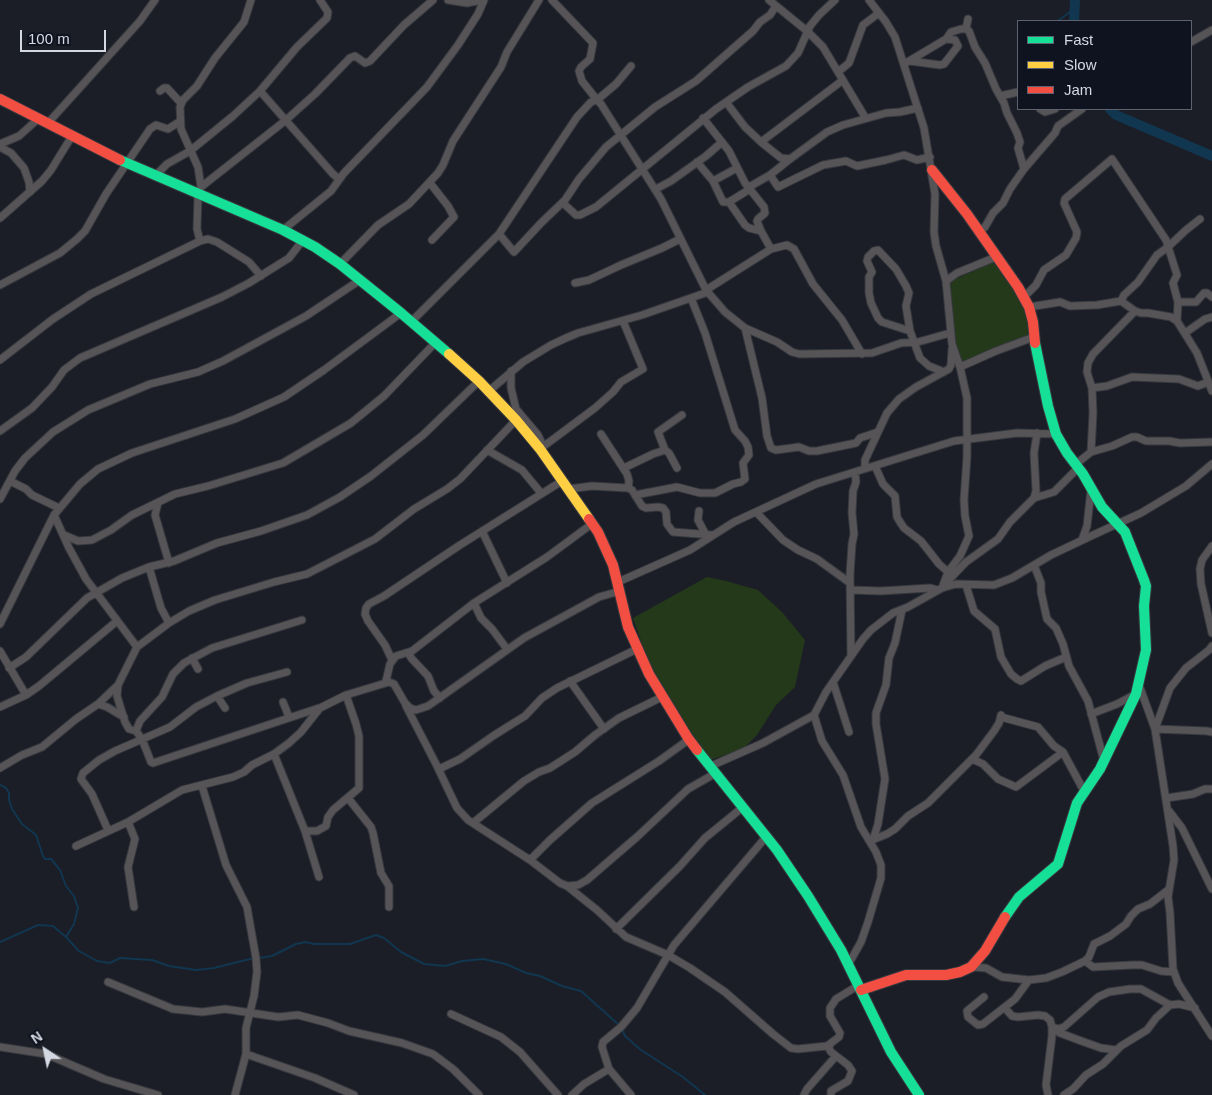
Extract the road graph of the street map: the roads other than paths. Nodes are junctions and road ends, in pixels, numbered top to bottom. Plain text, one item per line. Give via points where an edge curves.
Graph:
1 (154, 0) edge
2 (251, 0) edge
3 (320, 0) edge
4 (433, 0) edge
5 (448, 0) edge
6 (483, 0) edge
7 (539, 0) edge
8 (552, 0) edge
9 (769, 0) edge
10 (835, 0) edge
11 (869, 0) edge
12 (776, 6) junction
13 (879, 12) junction
14 (968, 19) dead end
15 (966, 29) junction
16 (1212, 30) edge
17 (807, 31) junction
18 (946, 39) junction
19 (1192, 41) edge
20 (907, 62) junction
21 (632, 66) dead end
22 (838, 72) junction
23 (843, 80) junction
24 (160, 91) dead end
25 (260, 91) junction
26 (1017, 92) edge
27 (1000, 96) junction
28 (0, 99) edge
29 (597, 100) junction
30 (726, 102) junction
31 (181, 103) junction
32 (918, 108) junction
33 (1078, 110) edge
34 (703, 118) junction
35 (866, 118) junction
36 (286, 120) junction
37 (43, 121) junction
38 (180, 122) junction
39 (72, 136) junction
40 (622, 136) junction
41 (722, 142) junction
42 (761, 142) junction
43 (0, 146) edge
44 (190, 151) junction
45 (930, 157) junction
46 (790, 159) junction
47 (697, 162) junction
48 (127, 163) junction
49 (642, 168) junction
50 (737, 168) junction
51 (1024, 169) junction
52 (932, 170) junction
53 (770, 175) junction
54 (155, 176) junction
55 (340, 179) junction
56 (713, 181) junction
57 (430, 182) junction
58 (749, 188) junction
59 (656, 189) junction
60 (200, 191) junction
61 (30, 192) junction
62 (562, 202) junction
63 (729, 202) junction
64 (0, 218) edge
65 (1200, 219) dead end
66 (283, 230) junction
67 (760, 231) junction
68 (979, 232) junction
69 (500, 234) junction
70 (680, 239) junction
71 (302, 240) junction
72 (432, 240) dead end
73 (200, 241) junction
74 (1168, 247) junction
75 (771, 249) junction
76 (996, 256) junction
77 (340, 264) junction
78 (261, 276) junction
79 (360, 280) junction
80 (946, 281) junction
81 (575, 283) dead end
82 (0, 285) edge
83 (707, 291) junction
84 (1024, 297) junction
85 (1212, 297) edge
86 (691, 298) junction
87 (1121, 301) junction
88 (1178, 302) junction
89 (1029, 308) junction
90 (1135, 311) junction
91 (401, 313) junction
92 (1212, 317) edge
93 (1178, 320) junction
94 (624, 321) junction
95 (411, 322) junction
96 (745, 328) junction
97 (910, 331) junction
98 (950, 333) junction
99 (1185, 333) junction
100 (1034, 337) junction
101 (435, 343) junction
102 (913, 343) junction
103 (952, 344) junction
104 (862, 354) junction
105 (0, 360) edge
106 (960, 366) junction
107 (511, 371) junction
108 (944, 372) junction
109 (479, 381) junction
110 (1208, 382) junction
111 (1092, 388) junction
112 (489, 391) junction
113 (1212, 391) edge
114 (682, 416) dead end
115 (516, 420) junction
116 (0, 431) edge
117 (878, 432) junction
118 (1037, 432) junction
119 (601, 434) dead end
120 (1056, 434) junction
121 (966, 439) junction
122 (1212, 442) edge
123 (541, 447) junction
124 (488, 450) junction
125 (665, 450) junction
126 (1091, 452) junction
127 (1212, 464) edge
128 (875, 466) junction
129 (1077, 466) junction
130 (624, 468) junction
131 (677, 468) dead end
132 (866, 468) junction
133 (855, 472) junction
134 (0, 479) edge
135 (8, 482) junction
136 (566, 485) junction
137 (628, 488) junction
138 (1091, 490) junction
139 (541, 493) junction
140 (635, 495) junction
141 (1034, 498) junction
142 (0, 499) edge
143 (158, 503) junction
144 (59, 508) junction
145 (699, 511) dead end
146 (756, 512) junction
147 (54, 515) junction
148 (593, 523) junction
149 (1116, 523) junction
150 (482, 531) junction
151 (64, 535) junction
152 (710, 535) junction
153 (1082, 540) junction
154 (1212, 546) edge
155 (169, 563) junction
156 (1034, 565) junction
157 (149, 567) junction
158 (948, 572) junction
159 (507, 583) junction
160 (966, 585) junction
161 (619, 587) junction
162 (850, 587) junction
163 (940, 589) junction
164 (96, 592) junction
165 (474, 604) junction
166 (902, 610) junction
167 (302, 620) dead end
168 (117, 621) junction
169 (169, 623) junction
170 (0, 624) edge
171 (1212, 633) edge
172 (137, 646) junction
173 (1212, 646) edge
174 (507, 649) junction
175 (638, 649) junction
176 (0, 651) edge
177 (408, 653) junction
178 (851, 657) junction
179 (1066, 657) junction
180 (192, 658) junction
181 (392, 660) junction
182 (9, 668) junction
183 (198, 669) dead end
184 (287, 672) dead end
185 (386, 681) junction
186 (570, 681) junction
187 (833, 682) junction
188 (118, 685) junction
189 (1137, 689) junction
190 (26, 695) junction
191 (346, 695) junction
192 (216, 696) junction
193 (662, 696) junction
194 (440, 698) junction
195 (283, 702) dead end
196 (405, 703) junction
197 (98, 704) junction
198 (0, 708) edge
199 (225, 708) dead end
200 (320, 708) junction
201 (1091, 714) junction
202 (814, 715) junction
203 (124, 717) junction
204 (289, 717) junction
205 (604, 728) junction
206 (1155, 730) junction
207 (136, 731) junction
208 (849, 732) dead end
209 (1212, 732) edge
210 (688, 738) junction
211 (142, 739) junction
212 (1063, 752) junction
213 (274, 754) junction
214 (972, 759) junction
215 (1104, 761) junction
216 (0, 768) edge
217 (438, 769) junction
218 (713, 769) junction
219 (202, 786) junction
220 (1212, 789) edge
221 (1084, 791) junction
222 (348, 798) junction
223 (1167, 798) junction
224 (743, 807) junction
225 (1168, 809) junction
226 (128, 822) junction
227 (473, 823) junction
228 (108, 830) junction
229 (305, 831) junction
230 (766, 837) junction
231 (871, 840) junction
232 (76, 846) dead end
233 (530, 860) junction
234 (319, 877) dead end
235 (567, 886) junction
236 (1212, 889) edge
237 (1168, 890) junction
238 (134, 907) dead end
239 (389, 907) dead end
240 (616, 929) junction
241 (668, 955) junction
242 (1085, 961) junction
243 (848, 965) junction
244 (971, 967) junction
245 (1173, 972) junction
246 (1029, 980) junction
247 (108, 982) dead end
248 (860, 988) junction
249 (984, 996) dead end
250 (1170, 1005) junction
251 (1005, 1008) junction
252 (1195, 1008) junction
253 (249, 1014) junction
254 (451, 1014) dead end
255 (1052, 1027) junction
256 (1212, 1036) edge
257 (830, 1045) junction
258 (0, 1047) edge
259 (1116, 1050) junction
260 (246, 1054) junction
261 (836, 1056) junction
262 (609, 1069) junction
263 (158, 1095) edge
264 (235, 1095) edge
265 (354, 1095) edge
266 (479, 1095) edge
267 (558, 1095) edge
268 (572, 1095) edge
269 (631, 1095) edge
270 (804, 1095) edge
271 (831, 1095) edge
272 (919, 1095) edge
273 (1048, 1095) edge
274 (1064, 1095) edge

1 - 37 street via 134,28
2 - 31 street via 244,22 215,58 198,86
3 - 25 street via 328,12 327,18
4 - 36 street via 370,61 365,63 355,56 350,58
5 - 6 street via 467,3
6 - 55 street via 458,45 427,86
7 - 57 street
8 - 29 street via 592,43 590,60 579,71 582,81
9 - 12 street
10 - 17 street
11 - 13 street
12 - 17 street
12 - 40 street via 753,31 696,81 655,107
13 - 20 street
13 - 22 street via 863,25 849,63
14 - 15 street
15 - 18 street via 951,32
15 - 27 street
16 - 19 street
17 - 22 street via 823,47
17 - 30 street via 793,60
18 - 20 street
18 - 20 street via 955,40 958,46 944,64
20 - 32 street
21 - 29 street
22 - 23 street
23 - 35 street
23 - 42 street
24 - 31 street via 167,88
25 - 36 street
25 - 44 street
26 - 27 street
27 - 51 street via 1018,132 1018,148
28 - 37 street
29 - 40 street
29 - 69 street via 577,117
30 - 34 street
30 - 42 street
31 - 38 street
32 - 35 street
32 - 45 street
33 - 51 street via 1058,126
34 - 41 street
34 - 49 street
35 - 46 street via 827,132
36 - 55 street
36 - 60 street
37 - 39 street
37 - 43 street
38 - 44 street
38 - 48 street via 168,129 152,127
39 - 48 street
39 - 61 street via 51,170
40 - 49 street
40 - 62 street via 606,147
41 - 47 street
41 - 50 street
42 - 46 street via 781,158
43 - 61 street via 24,168
44 - 54 street via 167,164
44 - 60 street via 198,166
45 - 52 street
45 - 53 street via 917,160 904,155 857,166 846,161 823,165 778,187
46 - 53 street
47 - 56 street
47 - 59 street
48 - 54 street
48 - 82 street via 78,239
49 - 59 street
49 - 62 street via 596,207 580,215
50 - 56 street
50 - 58 street
51 - 68 street via 1003,203
52 - 68 street
52 - 80 street via 934,232
53 - 58 street
54 - 60 street
55 - 66 street via 331,191
56 - 63 street via 723,202
57 - 72 street via 454,217
57 - 77 street via 409,204 378,225
58 - 63 street
58 - 67 street via 765,210 758,218
59 - 70 street
60 - 66 street
60 - 73 street via 197,229
61 - 64 street
62 - 69 street via 514,252
63 - 67 street via 745,225
65 - 74 street
66 - 71 street
67 - 75 street
68 - 76 street
69 - 95 street
70 - 81 street via 589,280
70 - 83 street
71 - 77 street
71 - 78 street via 289,258
73 - 78 street via 217,242 249,262
73 - 105 street via 91,294
74 - 84 street via 1163,233 1112,159 1065,200 1077,232 1076,238 1066,254 1044,270
74 - 87 street via 1157,255
74 - 88 street via 1176,269 1173,287
75 - 83 street
75 - 104 street via 787,245 794,249 813,284 842,320
76 - 80 street
76 - 84 street
77 - 79 street
78 - 116 street via 80,358 64,370 32,408
79 - 91 street
79 - 135 street via 306,316 224,361 198,372 150,384 88,410 36,447
80 - 98 street
83 - 86 street
83 - 96 street via 730,318
84 - 89 street
85 - 88 street via 1204,293 1196,302
86 - 94 street
86 - 140 street via 735,430 748,447 749,455 743,462 745,479 715,493 678,487
87 - 89 street via 1088,306 1070,306 1060,302
87 - 90 street
88 - 93 street
89 - 100 street
90 - 93 street
90 - 111 street via 1093,354 1087,372
91 - 95 street
91 - 144 street via 284,397 105,465 80,484
92 - 99 street
93 - 99 street
94 - 107 street via 566,338
94 - 123 street via 643,369 621,382 595,408
95 - 101 street
96 - 104 street via 792,352
96 - 117 street via 772,448 799,447 817,451 856,443 860,438
97 - 97 street via 906,286 896,269 878,250 874,251 867,261 872,272 868,277 871,303 882,322
97 - 102 street
98 - 102 street
98 - 103 street
99 - 110 street
100 - 106 street
100 - 120 street
101 - 109 street
101 - 143 street via 384,396 335,434 283,463 180,492
102 - 104 street
102 - 108 street via 924,362
103 - 106 street
103 - 108 street via 951,365
106 - 121 street via 967,398
107 - 112 street
107 - 123 street via 516,409 538,435
108 - 117 street via 899,399 887,413
109 - 112 street
109 - 155 street via 417,440 335,500 307,514 208,546
110 - 111 street via 1198,386 1179,379 1132,377
110 - 113 street
111 - 126 street
112 - 115 street
114 - 125 street via 658,432
115 - 123 street
115 - 124 street
117 - 132 street via 866,460
118 - 120 street
118 - 121 street
118 - 141 street
119 - 130 street
120 - 129 street
121 - 128 street via 936,445
121 - 158 street via 964,500 969,536
122 - 126 street via 1180,443 1137,437
123 - 136 street
124 - 139 street via 522,470
124 - 169 street via 447,490 344,556 307,574 215,600
125 - 130 street
125 - 131 street
126 - 129 street
127 - 149 street via 1186,486 1141,513
128 - 132 street
128 - 158 street via 883,484 894,496 897,517 904,528 922,541
129 - 138 street
129 - 141 street via 1054,492
130 - 137 street
132 - 133 street
133 - 146 street via 802,490
133 - 162 street
134 - 135 street
135 - 142 street
135 - 144 street
136 - 137 street
136 - 139 street
136 - 148 street
137 - 140 street
138 - 149 street
138 - 153 street
139 - 150 street
140 - 152 street via 646,508 663,508 673,532
141 - 163 street via 998,539 966,562
143 - 151 street via 92,540 78,541
143 - 155 street via 155,514
144 - 147 street
145 - 152 street via 698,520
146 - 152 street
146 - 162 street via 783,540 817,558
147 - 151 street
147 - 170 street
148 - 159 street
148 - 161 street via 607,550
149 - 153 street
149 - 189 street via 1125,532 1146,586 1146,651
150 - 159 street
150 - 181 street via 366,608 368,621
151 - 164 street
152 - 161 street via 690,550
153 - 156 street
154 - 171 street via 1200,569
155 - 157 street
156 - 160 street via 994,585
156 - 179 street via 1041,583 1047,619 1056,628
157 - 164 street
157 - 169 street via 160,608
158 - 163 street
159 - 165 street
160 - 163 street
160 - 179 street via 974,610 995,629 1001,657 1017,679 1021,681
161 - 174 street
161 - 175 street via 623,613
162 - 163 street via 881,592
162 - 178 street
163 - 166 street
164 - 168 street
164 - 182 street via 26,657
165 - 174 street via 480,618
165 - 177 street
166 - 178 street via 871,630
166 - 231 street via 886,685 876,713 885,779 878,824
167 - 180 street via 212,648
168 - 172 street
168 - 190 street
169 - 172 street
172 - 188 street
173 - 206 street via 1186,668 1170,688
174 - 194 street
175 - 186 street
175 - 193 street
176 - 182 street
177 - 181 street
177 - 194 street via 428,676
178 - 187 street
179 - 201 street
180 - 183 street
180 - 207 street via 173,674 162,698 140,721
181 - 185 street
182 - 190 street
184 - 192 street
185 - 191 street
185 - 196 street via 394,684
186 - 205 street
186 - 217 street via 542,698 525,716 460,759
187 - 202 street
187 - 208 street
188 - 197 street
188 - 203 street via 117,696
189 - 201 street via 1117,704
189 - 206 street
189 - 215 street
190 - 198 street
191 - 200 street
191 - 222 street via 356,724 360,777 359,788
192 - 199 street
192 - 211 street via 170,727
193 - 205 street
193 - 210 street
194 - 196 street via 416,710
195 - 204 street
196 - 217 street
197 - 203 street
197 - 216 street via 42,747
200 - 204 street
200 - 213 street via 301,732
201 - 215 street
202 - 218 street
202 - 231 street via 822,741 843,775 861,827
203 - 207 street via 129,729
204 - 211 street via 158,763 151,762
205 - 227 street via 574,752 524,782
206 - 209 street
206 - 223 street
207 - 211 street
210 - 218 street
210 - 233 street via 660,761 592,803
211 - 228 street via 99,760 82,776
212 - 214 street via 1016,787 998,780 983,764
212 - 214 street via 1037,726 1001,716 994,731
212 - 221 street
213 - 219 street via 233,777
213 - 229 street
214 - 231 street via 928,803 895,829
215 - 221 street
217 - 227 street via 457,808
218 - 224 street
218 - 235 street via 586,880
219 - 226 street via 182,790
219 - 253 street via 226,865 248,912 257,972
220 - 223 street
221 - 244 street via 1077,803 1058,864 1014,903 985,951
222 - 229 street via 333,810 326,826 317,831
222 - 239 street via 374,833 381,873 389,886
223 - 225 street
224 - 230 street
224 - 240 street via 705,838
225 - 236 street via 1182,828
225 - 237 street via 1174,860
226 - 228 street
226 - 238 street via 135,839 128,867
227 - 233 street
228 - 232 street
229 - 234 street
230 - 241 street
230 - 243 street via 808,896
231 - 243 street via 882,873 861,942
233 - 235 street
235 - 240 street
237 - 242 street via 1138,909 1110,936 1094,944
237 - 245 street
240 - 241 street via 626,937
241 - 257 street via 725,992 791,1048
241 - 262 street via 637,1008 603,1042
242 - 245 street via 1093,967 1142,965
242 - 246 street via 1046,978
243 - 248 street
244 - 246 street
244 - 248 street via 946,975 906,975
245 - 252 street
246 - 251 street
247 - 253 street via 174,1009 202,1012 225,1009
248 - 257 street via 836,999 830,1008 830,1016 840,1033
248 - 272 street via 891,1052
249 - 251 street via 967,1011 972,1022 983,1024
250 - 252 street
250 - 255 street via 1141,989 1109,992 1098,997 1064,1027
250 - 259 street via 1147,1030
251 - 255 street via 1012,1016 1045,1016
252 - 256 street
253 - 260 street
253 - 266 street via 298,1015 423,1050 453,1069
254 - 267 street via 501,1037 520,1052
255 - 259 street via 1084,1042
255 - 273 street via 1046,1079
257 - 261 street via 829,1050
258 - 263 street via 46,1054 104,1079
259 - 274 street
260 - 264 street
260 - 265 street
261 - 270 street
261 - 271 street via 852,1071 848,1081
262 - 268 street
262 - 269 street

